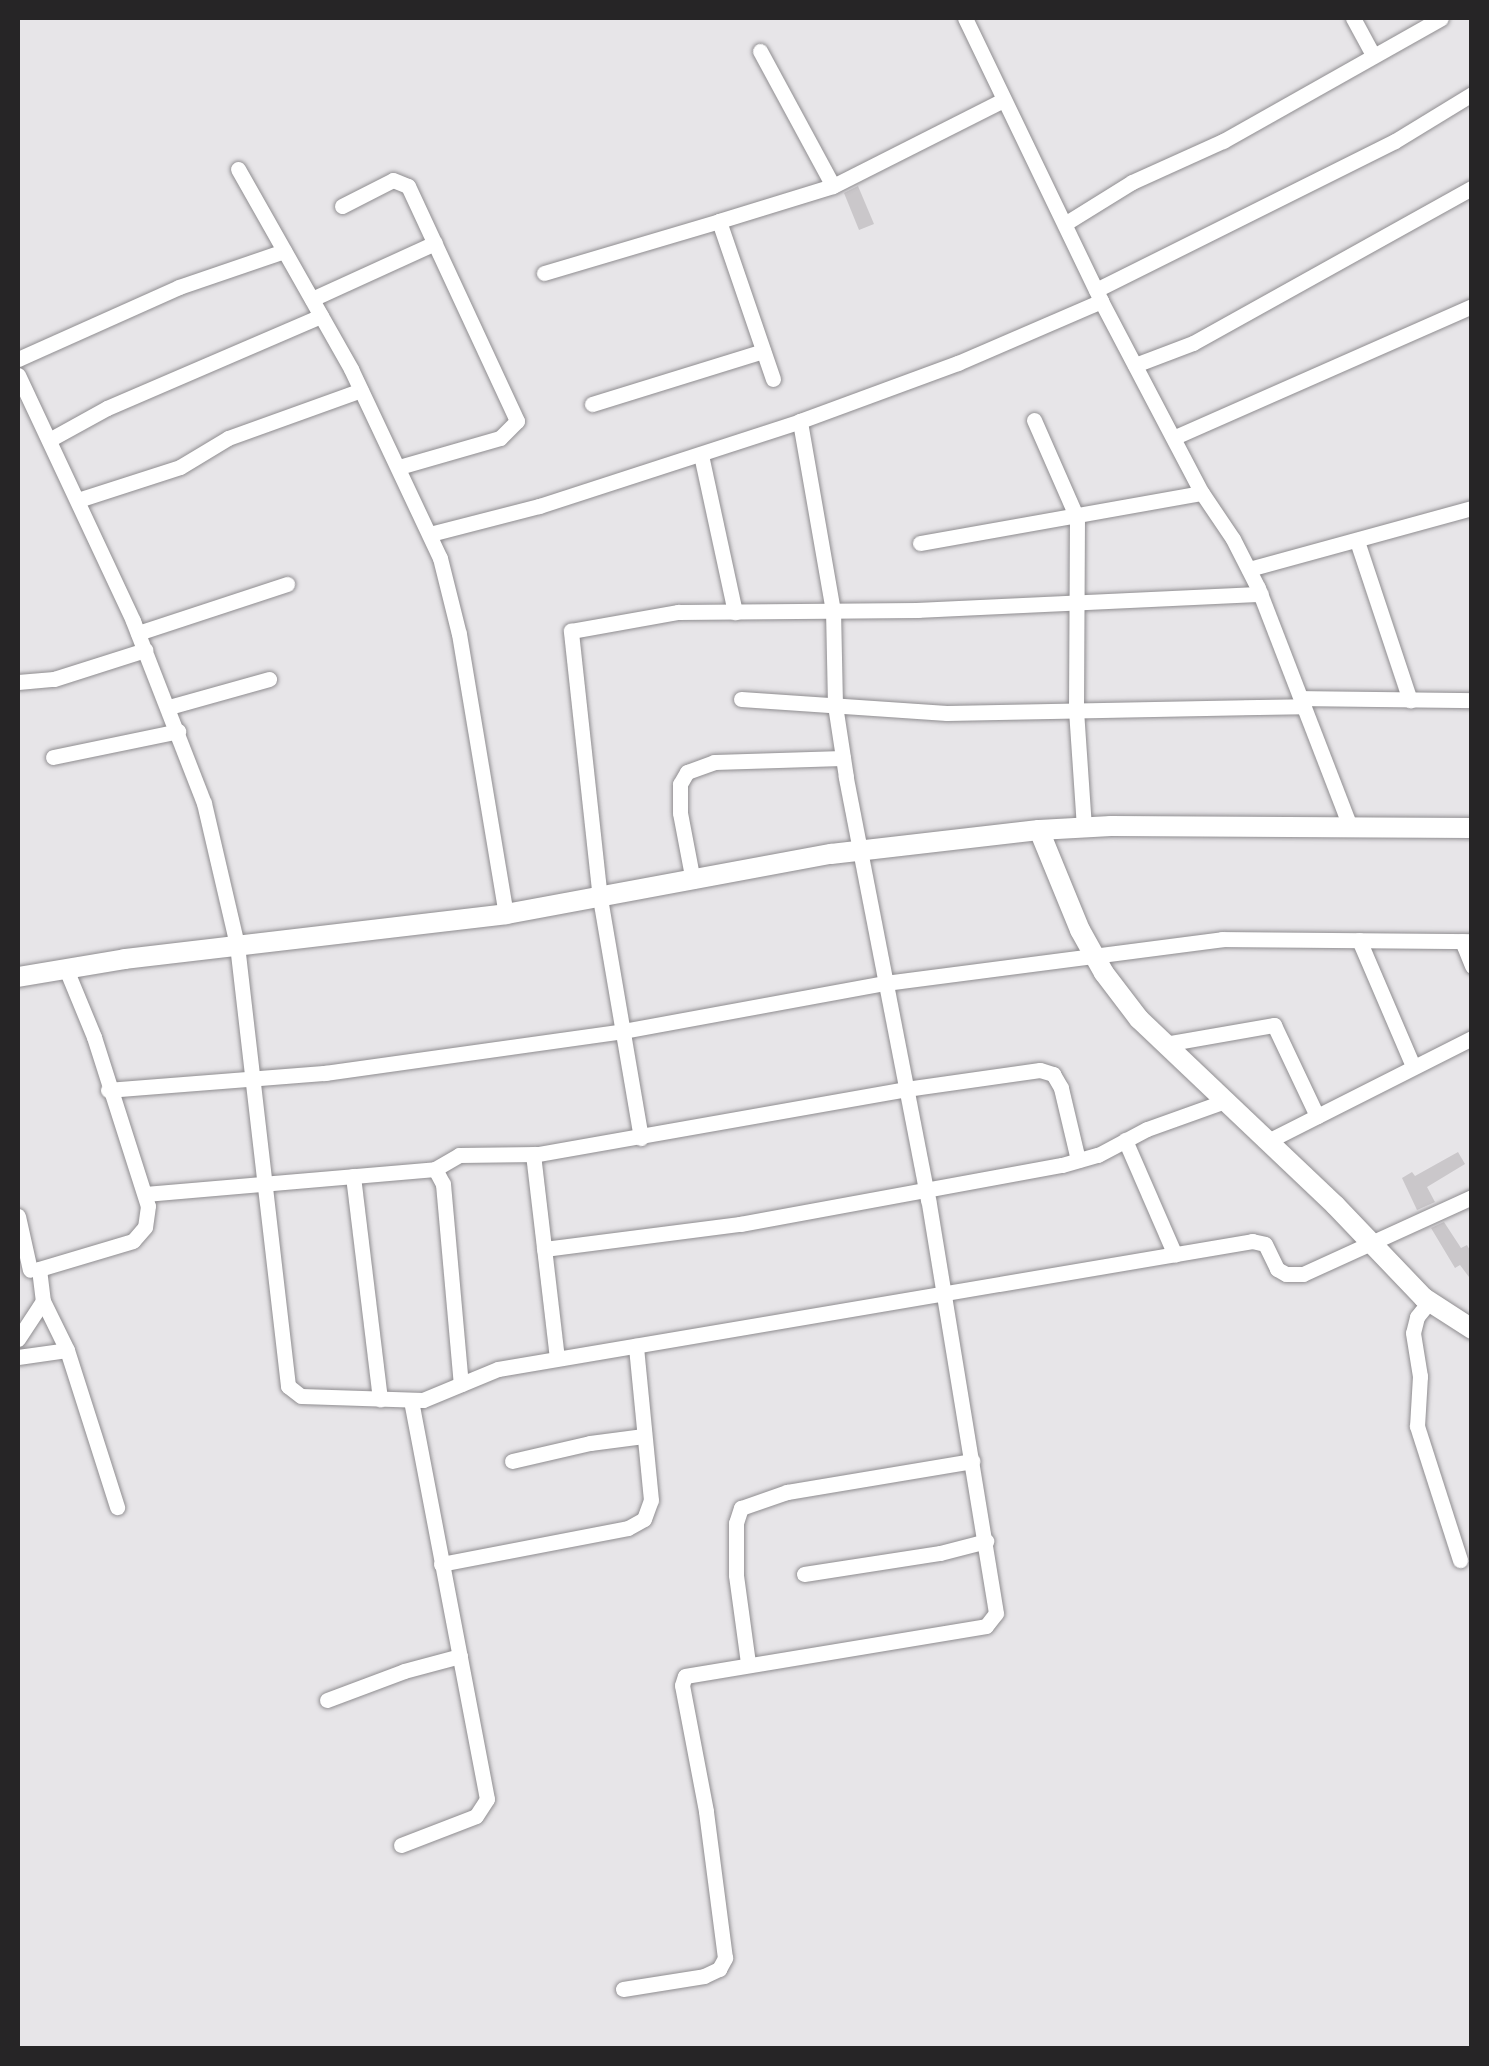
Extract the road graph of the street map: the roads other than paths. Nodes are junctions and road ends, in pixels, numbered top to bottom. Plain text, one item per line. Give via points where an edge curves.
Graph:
1 (966, 18) edge
2 (1353, 18) edge
3 (1441, 18) edge
4 (760, 51) dead end
5 (1373, 55) junction
6 (1472, 94) edge
7 (1003, 100) junction
8 (238, 168) dead end
9 (833, 186) junction
10 (1472, 188) edge
11 (342, 206) dead end
12 (719, 221) junction
13 (1066, 223) junction
14 (436, 243) junction
15 (284, 250) junction
16 (544, 273) dead end
17 (1098, 296) junction
18 (312, 299) junction
19 (1472, 306) edge
20 (321, 316) junction
21 (763, 350) junction
22 (18, 359) edge
23 (1135, 365) junction
24 (18, 375) edge
25 (772, 379) dead end
26 (361, 390) junction
27 (592, 404) dead end
28 (1034, 420) dead end
29 (800, 421) junction
30 (1175, 437) junction
31 (49, 440) junction
32 (701, 456) junction
33 (400, 467) junction
34 (1202, 493) junction
35 (78, 500) junction
36 (1472, 508) edge
37 (1077, 518) junction
38 (430, 534) junction
39 (1358, 542) junction
40 (920, 543) dead end
41 (1248, 569) junction
42 (287, 584) dead end
43 (1261, 594) junction
44 (1077, 600) junction
45 (734, 612) junction
46 (832, 612) junction
47 (138, 633) junction
48 (145, 650) junction
49 (269, 679) dead end
50 (18, 682) edge
51 (742, 699) dead end
52 (1410, 700) junction
53 (1472, 700) edge
54 (1302, 702) junction
55 (835, 705) junction
56 (169, 707) junction
57 (1076, 710) junction
58 (178, 731) junction
59 (53, 757) dead end
60 (843, 758) junction
61 (1350, 826) junction
62 (1084, 827) junction
63 (1472, 828) edge
64 (1039, 830) junction
65 (858, 851) junction
66 (693, 881) junction
67 (600, 899) junction
68 (506, 914) junction
69 (1359, 940) junction
70 (1467, 941) edge
71 (237, 945) junction
72 (1093, 954) junction
73 (1472, 966) edge
74 (66, 969) junction
75 (18, 977) edge
76 (885, 982) junction
77 (623, 1030) junction
78 (1472, 1038) edge
79 (1166, 1044) junction
80 (1413, 1066) junction
81 (253, 1080) junction
82 (906, 1089) junction
83 (108, 1090) junction
84 (1225, 1100) junction
85 (1317, 1116) junction
86 (641, 1138) junction
87 (1125, 1140) junction
88 (1268, 1142) junction
89 (533, 1154) junction
90 (1078, 1160) junction
91 (434, 1169) junction
92 (353, 1176) junction
93 (267, 1186) junction
94 (926, 1193) junction
95 (146, 1194) junction
96 (1472, 1197) edge
97 (18, 1216) edge
98 (1371, 1244) junction
99 (544, 1248) junction
100 (1175, 1255) junction
101 (29, 1271) edge
102 (942, 1294) junction
103 (43, 1301) junction
104 (1429, 1302) junction
105 (1472, 1329) edge
106 (18, 1339) edge
107 (636, 1346) junction
108 (66, 1350) junction
109 (18, 1356) edge
110 (557, 1358) junction
111 (460, 1384) junction
112 (380, 1398) junction
113 (411, 1402) junction
114 (644, 1436) junction
115 (972, 1460) junction
116 (512, 1461) dead end
117 (118, 1507) dead end
118 (986, 1541) junction
119 (1460, 1560) dead end
120 (442, 1564) junction
121 (804, 1574) dead end
122 (460, 1656) junction
123 (748, 1663) junction
124 (327, 1700) dead end
125 (401, 1845) dead end
126 (624, 1989) dead end

1 - 7 street
2 - 5 street
3 - 5 street
4 - 9 street
5 - 13 street
6 - 17 street via 1395,142
7 - 9 street
7 - 13 street
8 - 15 street
9 - 12 street
10 - 23 street via 1193,343
11 - 14 street via 379,185 402,181
12 - 16 street
12 - 21 street
13 - 17 street
14 - 18 street
14 - 33 street via 517,421 500,438
15 - 18 street
15 - 22 street via 179,287
17 - 23 street
17 - 29 street via 958,362
18 - 20 street
19 - 30 street
20 - 26 street
20 - 31 street via 135,395
21 - 25 street
21 - 27 street
23 - 30 street
24 - 31 street
26 - 33 street
26 - 35 street via 228,438 180,468
28 - 37 street
29 - 32 street
29 - 46 street
30 - 34 street
31 - 35 street
32 - 38 street
32 - 45 street
33 - 38 street
34 - 37 street
34 - 41 street
35 - 47 street
36 - 39 street
37 - 40 street
37 - 44 street
38 - 68 street via 459,634
39 - 41 street
39 - 52 street
41 - 43 street
42 - 47 street
43 - 44 street
43 - 54 street
44 - 46 street
44 - 57 street
45 - 46 street
45 - 67 street via 678,612 569,633
46 - 55 street
47 - 48 street
48 - 50 street via 54,679
48 - 56 street
49 - 56 street
51 - 55 street
52 - 53 street
52 - 54 street
54 - 57 street
54 - 61 street
55 - 57 street via 946,713
55 - 60 street
56 - 58 street
57 - 62 street
58 - 59 street
58 - 71 street via 204,803
60 - 65 street
60 - 66 street via 714,762 687,772 680,813
61 - 62 street
61 - 63 street
62 - 64 street
64 - 65 street
64 - 72 street
65 - 66 street
65 - 76 street
66 - 67 street
67 - 68 street
67 - 77 street
68 - 71 street
69 - 70 street
69 - 72 street via 1222,938
69 - 80 street
70 - 73 street
71 - 74 street
71 - 81 street
72 - 76 street
72 - 79 street via 1123,1000
74 - 75 street
74 - 83 street
76 - 77 street
76 - 82 street
77 - 81 street
77 - 86 street
78 - 80 street
79 - 84 street
79 - 85 street via 1274,1025
80 - 85 street
81 - 83 street
81 - 93 street
82 - 86 street
82 - 90 street via 1048,1072 1061,1088
82 - 94 street
83 - 95 street
84 - 87 street
84 - 88 street
85 - 88 street
86 - 89 street
87 - 90 street
87 - 100 street
88 - 98 street
89 - 91 street via 459,1155
89 - 99 street
90 - 94 street
91 - 92 street
91 - 111 street via 444,1184
92 - 93 street
92 - 112 street
93 - 95 street
93 - 112 street via 288,1386 301,1396
94 - 99 street
94 - 102 street
95 - 101 street via 148,1218 132,1241
96 - 98 street
97 - 101 street
98 - 100 street via 1293,1276 1277,1268 1258,1240
98 - 104 street
99 - 110 street
100 - 102 street
101 - 103 street
102 - 107 street
102 - 115 street
103 - 106 street
103 - 108 street
104 - 105 street
104 - 119 street via 1413,1334 1420,1376 1417,1426
107 - 110 street
107 - 114 street
108 - 109 street
108 - 117 street
110 - 111 street via 480,1373
111 - 113 street
112 - 113 street
113 - 120 street
114 - 116 street
114 - 120 street via 651,1500 639,1523
115 - 118 street
115 - 123 street via 787,1492 740,1508 736,1575
118 - 121 street
118 - 123 street via 996,1601 995,1618 986,1626
120 - 122 street
122 - 124 street
122 - 125 street via 485,1805 476,1816
123 - 126 street via 692,1672 682,1682 725,1958 704,1976

